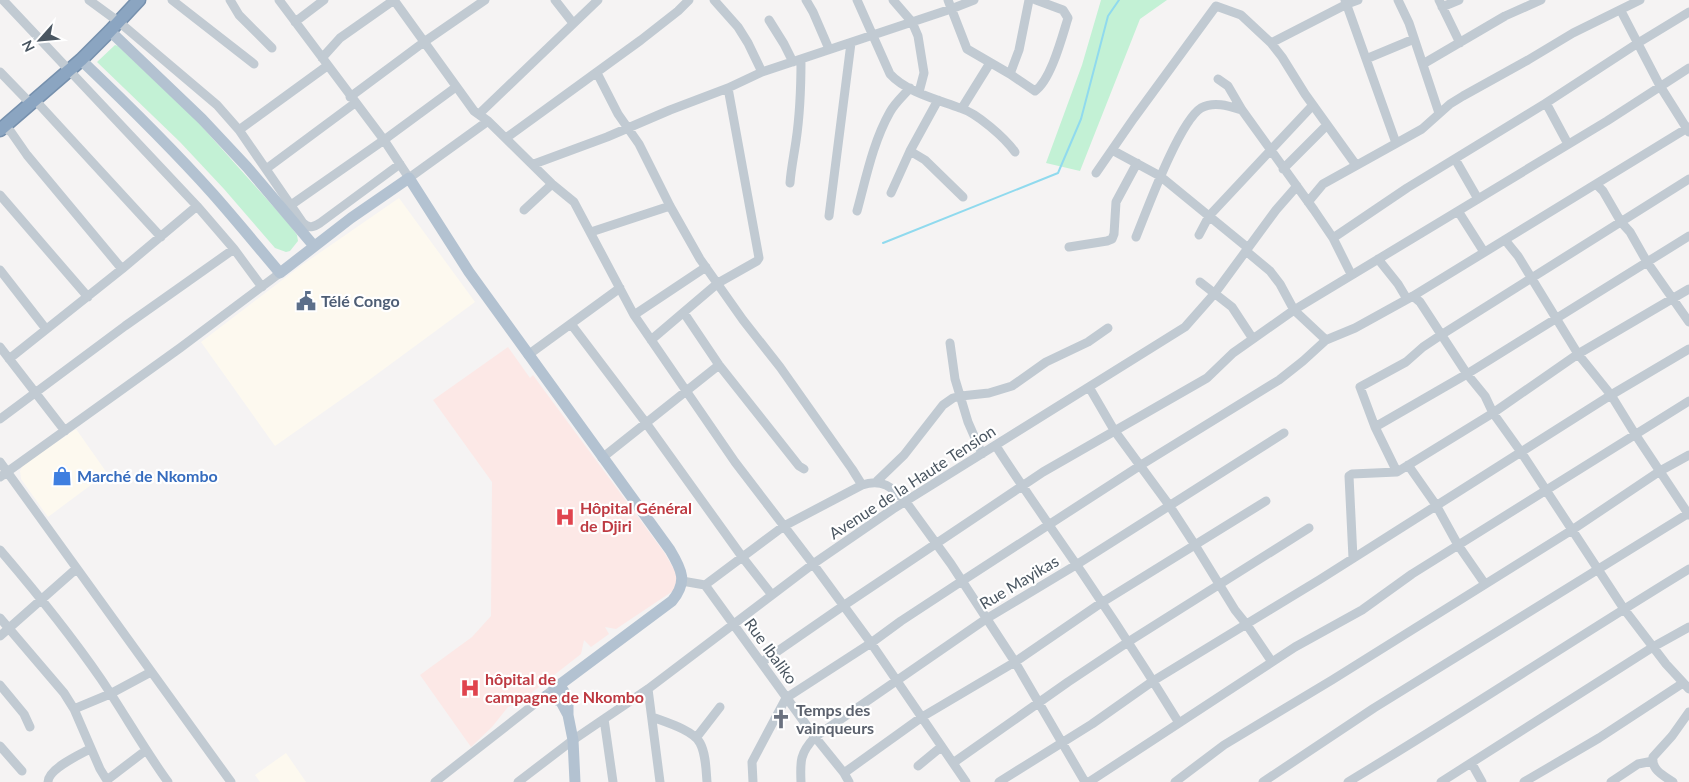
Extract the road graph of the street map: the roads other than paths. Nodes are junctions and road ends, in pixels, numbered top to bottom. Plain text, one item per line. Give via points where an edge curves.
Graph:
1 (3, 0) edge
2 (89, 0) edge
3 (139, 0) edge
4 (172, 0) edge
5 (230, 0) edge
6 (278, 0) edge
7 (324, 0) edge
8 (485, 0) edge
9 (555, 0) edge
10 (598, 0) edge
11 (689, 0) edge
12 (714, 0) edge
13 (806, 0) edge
14 (857, 0) edge
15 (893, 0) edge
16 (974, 0) edge
17 (1029, 0) edge
18 (1036, 0) edge
19 (1358, 0) edge
20 (1398, 0) edge
21 (1459, 0) edge
22 (1541, 0) edge
23 (1640, 0) edge
24 (1346, 2) edge
25 (1441, 4) edge
26 (950, 5) edge
27 (1621, 11) junction
28 (1689, 12) edge
29 (769, 20) dead end
30 (295, 22) junction
31 (912, 22) junction
32 (573, 23) junction
33 (115, 27) junction
34 (872, 36) junction
35 (1414, 39) junction
36 (424, 42) junction
37 (851, 42) junction
38 (1460, 43) junction
39 (1638, 43) junction
40 (1272, 44) junction
41 (272, 48) dead end
42 (829, 49) junction
43 (1366, 59) junction
44 (81, 60) junction
45 (797, 61) junction
46 (324, 62) junction
47 (990, 63) junction
48 (254, 64) dead end
49 (1423, 64) junction
50 (1689, 68) edge
51 (70, 69) junction
52 (0, 72) edge
53 (762, 72) junction
54 (597, 73) junction
55 (1010, 74) junction
56 (1218, 79) dead end
57 (1660, 86) junction
58 (456, 87) junction
59 (728, 88) junction
60 (910, 88) junction
61 (919, 92) junction
62 (353, 100) junction
63 (938, 100) junction
64 (33, 102) junction
65 (1546, 103) junction
66 (1313, 105) junction
67 (962, 108) junction
68 (1242, 110) junction
69 (1439, 113) junction
70 (478, 114) junction
71 (488, 121) junction
72 (1327, 125) junction
73 (628, 128) junction
74 (2, 129) edge
75 (1688, 129) edge
76 (239, 130) junction
77 (506, 138) junction
78 (384, 140) junction
79 (1396, 143) junction
80 (1568, 144) junction
81 (1112, 150) junction
82 (1270, 150) junction
83 (910, 151) junction
84 (1015, 152) dead end
85 (1455, 158) junction
86 (400, 164) junction
87 (534, 164) junction
88 (1137, 164) junction
89 (1356, 166) junction
90 (266, 168) junction
91 (1283, 169) junction
92 (1096, 173) dead end
93 (1160, 176) junction
94 (409, 178) junction
95 (1689, 179) edge
96 (790, 183) dead end
97 (552, 184) junction
98 (1596, 184) junction
99 (1297, 186) junction
100 (891, 193) dead end
101 (0, 195) edge
102 (963, 197) dead end
103 (1478, 199) junction
104 (1308, 202) junction
105 (291, 205) junction
106 (197, 206) junction
107 (670, 206) junction
108 (524, 210) dead end
109 (857, 211) dead end
110 (1458, 211) junction
111 (830, 216) dead end
112 (1209, 216) junction
113 (1621, 222) junction
114 (591, 232) junction
115 (1198, 235) dead end
116 (1689, 236) edge
117 (161, 237) junction
118 (1136, 237) dead end
119 (1333, 238) junction
120 (1505, 240) junction
121 (314, 246) junction
122 (1069, 247) dead end
123 (234, 249) junction
124 (1247, 250) junction
125 (1484, 252) junction
126 (1378, 259) junction
127 (1647, 262) junction
128 (706, 267) junction
129 (122, 269) junction
130 (0, 270) edge
131 (280, 273) junction
132 (1351, 274) junction
133 (1530, 278) junction
134 (1200, 282) dead end
135 (718, 283) junction
136 (262, 287) junction
137 (620, 288) junction
138 (1689, 289) edge
139 (1215, 293) junction
140 (88, 297) junction
141 (1410, 298) junction
142 (1673, 299) junction
143 (1294, 310) junction
144 (684, 313) junction
145 (634, 315) junction
146 (1557, 318) junction
147 (1689, 322) edge
148 (571, 324) junction
149 (1108, 328) dead end
150 (46, 329) junction
151 (1441, 335) junction
152 (1253, 338) junction
153 (651, 340) junction
154 (1326, 340) junction
155 (950, 343) dead end
156 (0, 347) edge
157 (1689, 349) edge
158 (1578, 354) junction
159 (528, 355) junction
160 (8, 359) junction
161 (719, 365) junction
162 (1467, 374) junction
163 (1090, 388) junction
164 (686, 390) junction
165 (35, 393) junction
166 (1611, 395) junction
167 (961, 396) junction
168 (1689, 401) edge
169 (1493, 413) junction
170 (0, 419) edge
171 (646, 423) junction
172 (1375, 427) junction
173 (1114, 430) junction
174 (65, 431) junction
175 (1284, 433) dead end
176 (1635, 434) junction
177 (996, 446) junction
178 (1520, 452) junction
179 (982, 454) junction
180 (1689, 455) edge
181 (602, 458) junction
182 (0, 462) edge
183 (1141, 465) junction
184 (1408, 465) junction
185 (804, 470) dead end
186 (1660, 471) junction
187 (1398, 472) junction
188 (4, 475) edge
189 (877, 481) junction
190 (862, 485) junction
191 (1021, 486) junction
192 (1546, 490) junction
193 (1266, 501) dead end
194 (906, 502) junction
195 (1169, 505) junction
196 (1436, 505) junction
197 (1689, 514) edge
198 (1050, 525) junction
199 (784, 526) junction
200 (1309, 528) dead end
201 (1572, 530) junction
202 (937, 544) junction
203 (1195, 545) junction
204 (1458, 545) junction
205 (0, 550) edge
206 (743, 558) junction
207 (1353, 558) junction
208 (814, 564) junction
209 (1076, 565) junction
210 (76, 569) junction
211 (1598, 569) junction
212 (1689, 570) edge
213 (682, 581) junction
214 (962, 581) junction
215 (1219, 584) junction
216 (1485, 584) junction
217 (705, 585) junction
218 (772, 595) junction
219 (42, 599) junction
220 (1101, 603) junction
221 (843, 606) junction
222 (1624, 609) junction
223 (0, 618) edge
224 (986, 619) junction
225 (733, 625) junction
226 (1247, 625) junction
227 (1689, 626) edge
228 (9, 627) junction
229 (0, 636) edge
230 (1128, 642) junction
231 (871, 644) junction
232 (1653, 647) junction
233 (762, 662) junction
234 (1015, 662) junction
235 (1272, 662) junction
236 (151, 672) junction
237 (575, 673) junction
238 (897, 680) junction
239 (1153, 681) junction
240 (0, 685) edge
241 (1686, 686) edge
242 (648, 689) junction
243 (553, 690) junction
244 (110, 694) junction
245 (786, 698) junction
246 (564, 699) junction
247 (1038, 703) junction
248 (720, 707) dead end
249 (74, 709) junction
250 (1689, 712) edge
251 (652, 716) junction
252 (922, 717) junction
253 (604, 719) junction
254 (1179, 723) junction
255 (30, 727) dead end
256 (696, 738) junction
257 (815, 738) junction
258 (573, 740) junction
259 (1062, 742) junction
260 (0, 746) edge
261 (941, 747) junction
262 (90, 749) junction
263 (146, 751) junction
264 (1652, 761) junction
265 (953, 763) junction
266 (1472, 764) junction
267 (918, 766) dead end
268 (22, 771) dead end
269 (844, 773) junction
270 (108, 781) edge
271 (1667, 781) edge
272 (48, 782) edge
273 (168, 782) edge
274 (231, 782) edge
275 (435, 782) edge
276 (518, 782) edge
277 (575, 782) edge
278 (613, 782) edge
279 (660, 782) edge
280 (707, 782) edge
281 (754, 782) edge
282 (801, 782) edge
283 (849, 782) edge
284 (966, 782) edge
285 (999, 782) edge
286 (1087, 782) edge
287 (1175, 782) edge
288 (1263, 782) edge
289 (1348, 782) edge
290 (1441, 782) edge
291 (1482, 782) edge
292 (1524, 782) edge
293 (1611, 782) edge

1 - 51 street
2 - 33 street
3 - 33 highway
4 - 48 street
5 - 41 street via 238,15
6 - 30 street
7 - 30 street
8 - 36 street
9 - 32 street
10 - 32 street
11 - 54 street
12 - 53 street via 738,27
13 - 42 street
14 - 34 street
15 - 31 street
16 - 26 street
17 - 55 street via 1019,50
18 - 55 street via 1063,10 1068,18 1058,48 1050,70 1037,90 1032,90
19 - 24 street
20 - 35 street
21 - 25 street
22 - 38 street via 1505,16
23 - 27 street
24 - 40 street
24 - 43 street
25 - 38 street
26 - 31 street
26 - 47 street via 967,49
27 - 39 street
27 - 69 street via 1573,33
28 - 39 street
29 - 45 street
30 - 46 street
31 - 34 street
31 - 61 street via 923,66
32 - 70 street
33 - 44 highway
33 - 76 street via 207,96
33 - 121 main road via 247,168
34 - 37 street
34 - 60 street via 890,74
35 - 43 street
35 - 49 street
36 - 46 street via 394,0 340,38
36 - 58 street
36 - 62 street
37 - 42 street
37 - 111 street
38 - 49 street
39 - 57 street
39 - 65 street
40 - 66 street
40 - 81 street via 1241,15 1215,6
42 - 45 street
43 - 79 street
44 - 51 highway
44 - 131 main road via 214,194
45 - 53 street
45 - 96 street via 801,95
46 - 62 street
46 - 76 street
47 - 55 street
47 - 67 street
49 - 69 street
50 - 57 street
51 - 64 highway
51 - 106 street
52 - 64 street
53 - 59 street
54 - 73 street
54 - 77 street
56 - 68 street via 1228,86
57 - 75 street
57 - 80 street
58 - 70 street
58 - 78 street
59 - 73 street
59 - 135 street via 759,258
60 - 61 street
60 - 109 street via 890,111 871,158
61 - 63 street
62 - 78 street
62 - 90 street
63 - 67 street
63 - 83 street
64 - 74 highway
64 - 117 street
65 - 80 street
65 - 85 street
66 - 72 street
66 - 82 street
67 - 84 street via 1007,141
68 - 82 street
68 - 93 street via 1224,105 1201,108 1190,119
69 - 79 street via 1422,129
70 - 71 street
71 - 77 street
71 - 94 street
72 - 89 street
72 - 91 street
73 - 87 street
73 - 107 street
74 - 129 street via 11,132
75 - 98 street
76 - 90 street
77 - 87 street
78 - 86 street
78 - 105 street
79 - 89 street
80 - 103 street
81 - 88 street
81 - 92 street
82 - 91 street
82 - 112 street
83 - 100 street
83 - 102 street via 925,160
85 - 103 street
85 - 119 street
86 - 94 street
86 - 105 street via 316,226 306,225
87 - 97 street
88 - 93 street
88 - 122 street via 1116,202 1112,239
89 - 104 street via 1323,184
90 - 105 street
91 - 99 street
93 - 112 street
93 - 118 street
94 - 121 main road
94 - 159 main road via 469,272
95 - 113 street
97 - 108 street
97 - 114 street via 574,202
98 - 113 street
98 - 120 street
99 - 104 street
99 - 124 street, Avenue de la Haute Tension
101 - 140 street
103 - 110 street
104 - 119 street
106 - 117 street
106 - 123 street
107 - 114 street
107 - 128 street
110 - 125 street
110 - 126 street
112 - 115 street
112 - 124 street
113 - 127 street
113 - 133 street
114 - 137 street
116 - 127 street
117 - 129 street
119 - 132 street
120 - 125 street
120 - 133 street
121 - 131 main road
123 - 136 street
123 - 165 street
124 - 139 street, Avenue de la Haute Tension
124 - 143 street via 1270,271
125 - 141 street
126 - 132 street
126 - 141 street
127 - 142 street
127 - 146 street
128 - 135 street
128 - 145 street
129 - 140 street
130 - 150 street
131 - 136 street
132 - 143 street
133 - 146 street
133 - 151 street
134 - 139 street
135 - 144 street
135 - 190 street
136 - 174 street
137 - 145 street
137 - 148 street
138 - 142 street
139 - 152 street via 1232,308
139 - 163 street, Avenue de la Haute Tension via 1185,327
140 - 150 street
141 - 151 street via 1420,302
141 - 154 street via 1356,328
142 - 147 street
142 - 158 street
143 - 152 street
143 - 154 street
144 - 153 street
144 - 161 street
145 - 153 street
146 - 158 street
146 - 162 street
148 - 159 street
148 - 171 street
149 - 167 street via 1088,342 1046,362 1012,386
150 - 160 street
151 - 162 street
151 - 172 street via 1406,362 1360,387
152 - 173 street via 1207,378
153 - 164 street
154 - 183 street via 1278,380
155 - 167 street
156 - 160 street
157 - 166 street
158 - 166 street
158 - 169 street
159 - 181 main road
160 - 165 street
161 - 164 street
161 - 185 street
162 - 169 street via 1485,396
162 - 172 street
163 - 173 street
163 - 177 street, Avenue de la Haute Tension
164 - 171 street
164 - 199 street
165 - 170 street
165 - 174 street
166 - 176 street
166 - 178 street
167 - 179 street
167 - 189 street via 944,405 904,455
168 - 176 street
169 - 178 street
169 - 184 street
171 - 181 street
171 - 206 street
172 - 187 street
173 - 183 street
173 - 191 street
174 - 188 street
175 - 195 street, Rue Mayikas
176 - 186 street
176 - 192 street
177 - 179 street, Avenue de la Haute Tension
177 - 191 street
178 - 192 street
178 - 196 street
179 - 194 street, Avenue de la Haute Tension
180 - 186 street
181 - 213 main road via 670,550
182 - 188 street
183 - 195 street
183 - 198 street
184 - 187 street
184 - 196 street
186 - 197 street
186 - 201 street
187 - 207 street via 1355,473 1349,476
188 - 210 street
189 - 190 street
189 - 194 street
190 - 199 street
191 - 198 street
191 - 202 street
192 - 201 street
192 - 204 street
193 - 203 street
194 - 202 street
194 - 208 street, Avenue de la Haute Tension
195 - 203 street
195 - 209 street, Rue Mayikas
196 - 204 street
196 - 207 street
197 - 211 street
198 - 209 street
198 - 214 street
199 - 206 street
199 - 208 street
200 - 215 street
201 - 211 street
201 - 216 street
202 - 214 street
202 - 221 street
203 - 215 street
203 - 220 street
204 - 216 street
204 - 235 street via 1362,610
205 - 219 street
206 - 217 street
206 - 218 street
207 - 226 street
208 - 218 street, Avenue de la Haute Tension
208 - 221 street
209 - 220 street
209 - 224 street, Rue Mayikas
210 - 219 street
210 - 236 street
211 - 222 street
211 - 288 street via 1374,708
212 - 222 street
213 - 217 street
213 - 237 main road via 672,601
214 - 224 street
214 - 231 street
215 - 226 street
215 - 230 street
216 - 287 street via 1224,746
217 - 225 street, Rue Ibaliko
218 - 225 street, Avenue de la Haute Tension
219 - 228 street
219 - 244 street
220 - 230 street
220 - 234 street
221 - 231 street
221 - 233 street
222 - 232 street
222 - 289 street
223 - 228 street
224 - 234 street
224 - 238 street, Rue Mayikas
225 - 233 street, Rue Ibaliko
225 - 242 street, Avenue de la Haute Tension
226 - 235 street
226 - 239 street
227 - 232 street
228 - 229 street
228 - 249 street
230 - 239 street
230 - 247 street
231 - 238 street
231 - 245 street
232 - 241 street
232 - 266 street
233 - 245 street, Rue Ibaliko
234 - 247 street
234 - 252 street
235 - 254 street
236 - 244 street
236 - 274 street
237 - 243 main road
237 - 246 main road
238 - 252 street
238 - 257 street, Rue Mayikas
239 - 254 street
239 - 259 street
240 - 255 street via 24,714
241 - 292 street
242 - 251 street
242 - 253 street, Avenue de la Haute Tension
243 - 246 main road
243 - 246 main road
243 - 275 street
244 - 249 street
244 - 263 street
245 - 257 street, Rue Ibaliko
245 - 281 street via 752,762
246 - 258 main road
247 - 259 street
247 - 265 street
248 - 256 street
249 - 262 street
250 - 264 street
251 - 256 street
251 - 279 street
252 - 261 street
252 - 269 street
253 - 258 street, Avenue de la Haute Tension
253 - 278 street
254 - 286 street
256 - 280 street via 701,745
257 - 269 street, Rue Ibaliko
257 - 282 street, Rue Mayikas via 802,755
258 - 276 street, Avenue de la Haute Tension
258 - 277 main road
259 - 285 street
259 - 286 street
260 - 268 street
261 - 265 street
261 - 267 street
262 - 270 street
262 - 272 street via 53,770
263 - 270 street
263 - 273 street
264 - 271 street
264 - 293 street via 1638,764
265 - 284 street
266 - 290 street
266 - 291 street
269 - 283 street, Rue Ibaliko

